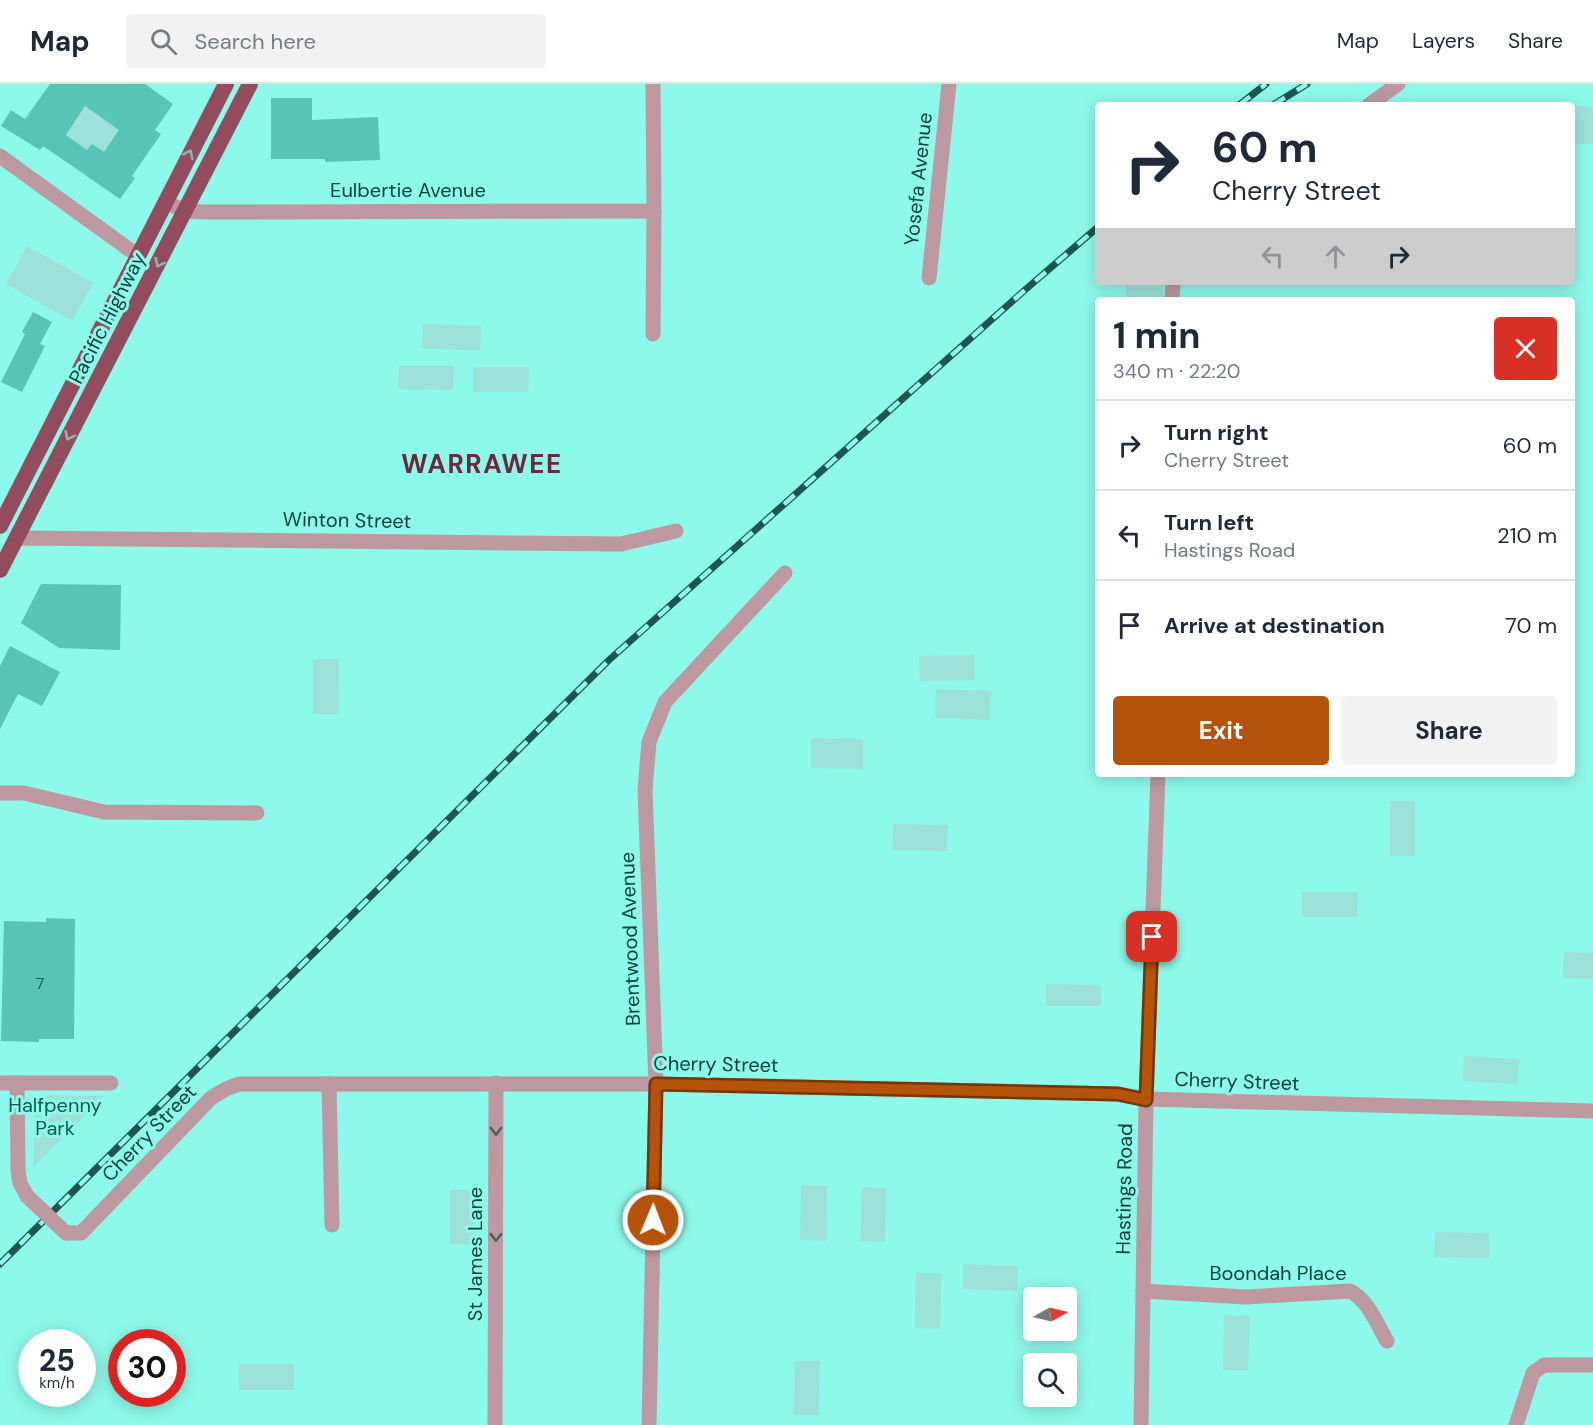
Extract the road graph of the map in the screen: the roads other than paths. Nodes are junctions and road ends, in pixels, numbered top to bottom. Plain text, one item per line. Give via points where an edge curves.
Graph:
1 (226, 84) edge
2 (250, 84) edge
3 (653, 84) edge
4 (949, 84) edge
5 (1398, 84) edge
6 (1373, 102) edge
7 (0, 156) edge
8 (165, 202) junction
9 (185, 211) junction
10 (654, 211) junction
11 (139, 254) junction
12 (929, 278) dead end
13 (653, 334) dead end
14 (0, 526) edge
15 (676, 531) dead end
16 (17, 538) junction
17 (0, 570) edge
18 (785, 573) dead end
19 (1158, 777) edge
20 (0, 793) edge
21 (257, 813) dead end
22 (0, 1083) edge
23 (16, 1083) junction
24 (111, 1083) dead end
25 (496, 1083) junction
26 (329, 1084) junction
27 (656, 1084) junction
28 (1146, 1100) junction
29 (1593, 1111) edge
30 (332, 1225) dead end
31 (1143, 1291) junction
32 (1387, 1341) dead end
33 (1593, 1365) edge
34 (495, 1425) edge
35 (649, 1425) edge
36 (1141, 1425) edge
37 (1516, 1425) edge

8 -> 1 highway, Pacific Highway
2 - 9 highway, Pacific Highway
3 - 10 street
4 - 12 street, Yosefa Avenue
5 - 6 street
7 - 11 street
8 - 9 street, Eulbertie Avenue
8 - 11 highway, Pacific Highway
9 - 10 street, Eulbertie Avenue
9 -> 16 highway, Pacific Highway
10 - 13 street
11 - 14 highway, Pacific Highway
15 - 16 street, Winton Street via 621,544
16 - 17 highway, Pacific Highway
18 - 27 street, Brentwood Avenue via 665,702 649,742 645,790
19 - 28 street, Hastings Road
20 - 21 street via 24,793 104,812
22 - 23 street
23 - 24 street
23 - 26 street, Cherry Street, bridge via 20,1183 27,1196 66,1233 81,1233 210,1098 239,1084
25 - 26 street, Cherry Street
25 - 27 street, Cherry Street
25 -> 34 street, St James Lane
26 - 30 street
27 - 28 street, Cherry Street via 1118,1094
27 - 35 street, Brentwood Avenue
28 - 29 street, Cherry Street
28 - 31 street, Hastings Road
31 - 32 street, Boondah Place via 1246,1297 1350,1292 1364,1302
31 - 36 street, Hastings Road
33 - 37 street via 1544,1365 1533,1373

